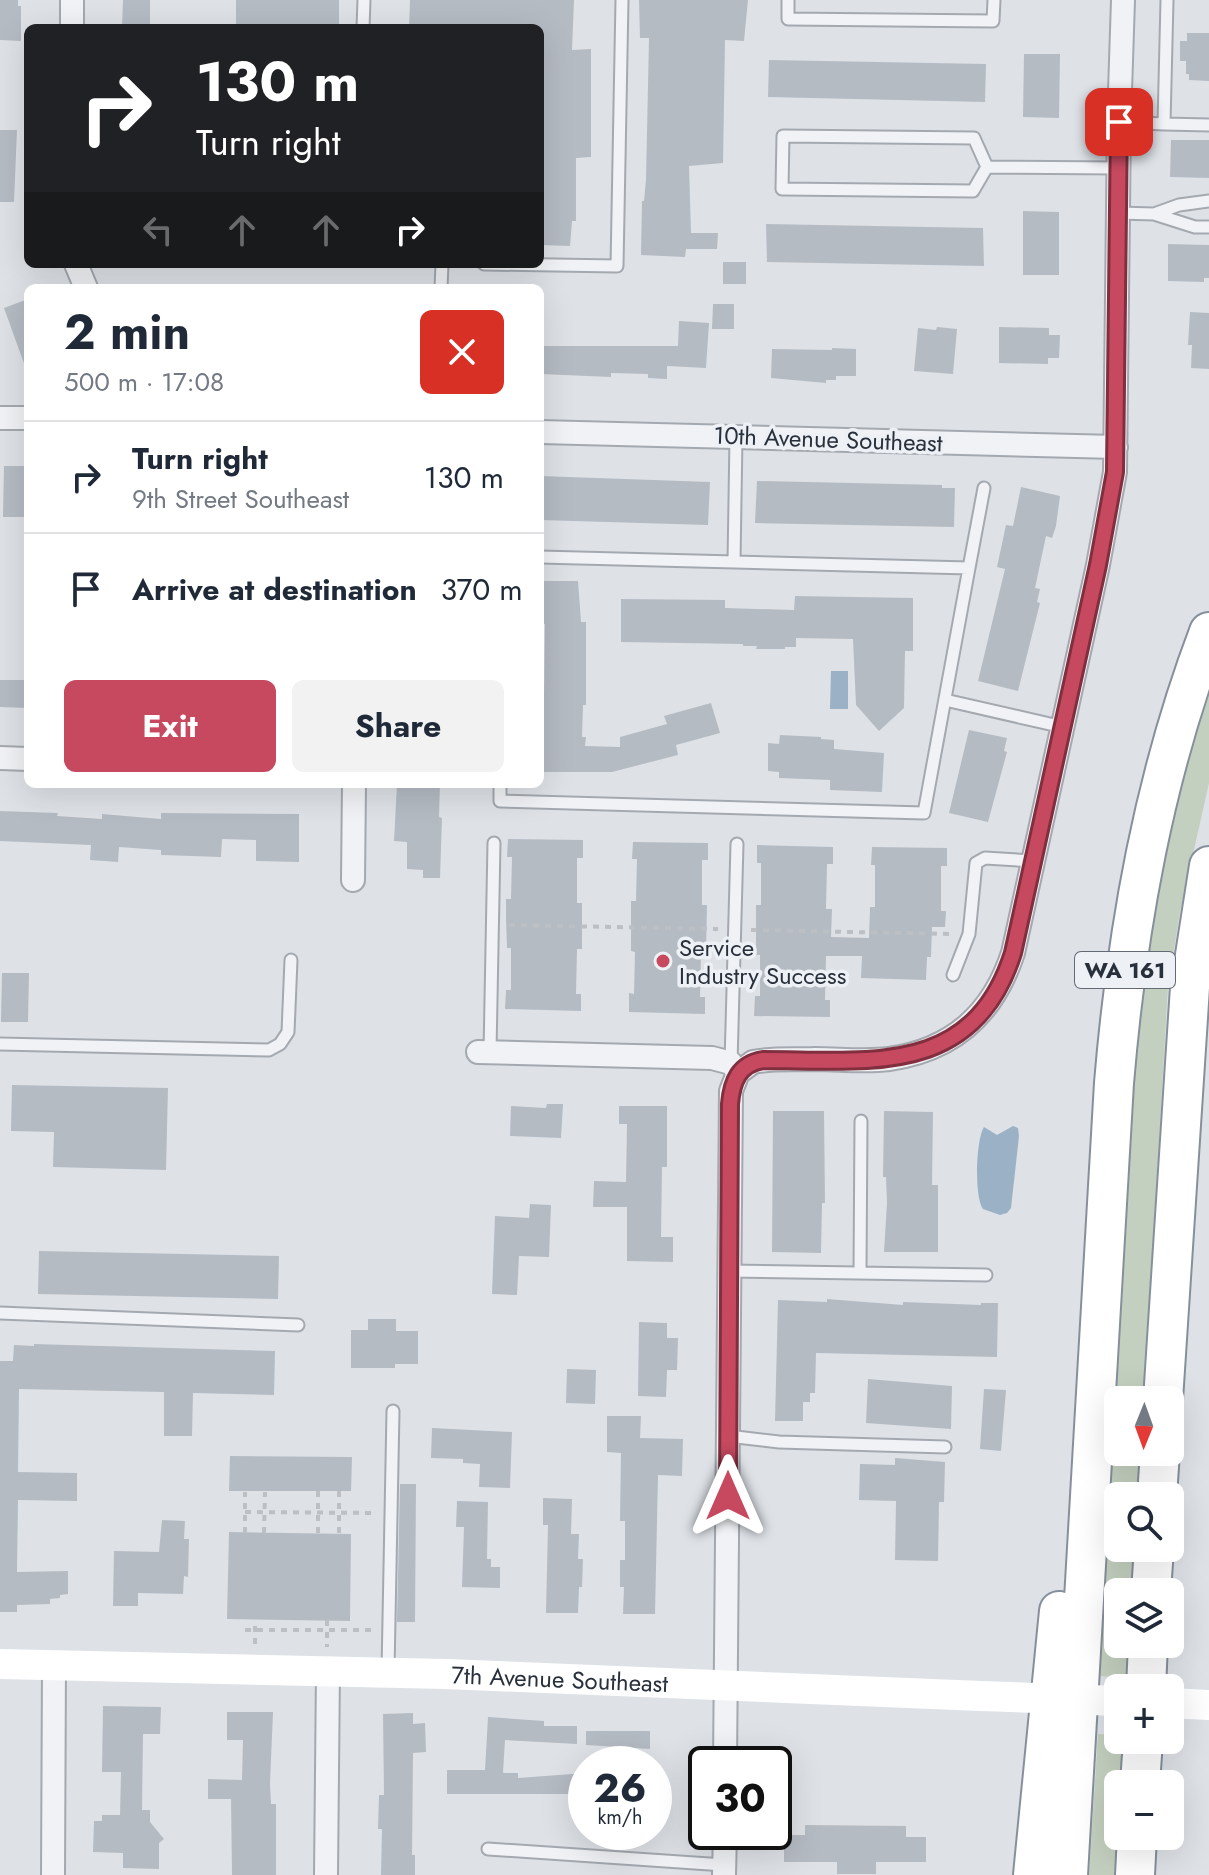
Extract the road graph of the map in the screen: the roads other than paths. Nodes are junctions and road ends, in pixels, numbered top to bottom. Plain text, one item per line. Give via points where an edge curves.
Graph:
1 (72, 0) edge
2 (364, 0) edge
3 (622, 0) edge
4 (788, 0) edge
5 (994, 0) edge
6 (1123, 0) edge
7 (1167, 0) edge
8 (72, 24) edge
9 (363, 24) edge
10 (1119, 122) junction
11 (1164, 124) junction
12 (1209, 125) edge
13 (987, 167) junction
14 (1118, 168) junction
15 (1209, 201) edge
16 (1118, 213) junction
17 (1154, 214) junction
18 (1209, 227) edge
19 (544, 265) edge
20 (0, 418) edge
21 (24, 418) edge
22 (544, 432) edge
23 (736, 437) junction
24 (1116, 447) junction
25 (984, 488) dead end
26 (544, 557) edge
27 (734, 562) junction
28 (969, 568) junction
29 (1209, 632) edge
30 (945, 700) junction
31 (1063, 727) junction
32 (0, 758) edge
33 (24, 759) edge
34 (354, 788) edge
35 (500, 788) edge
36 (494, 843) dead end
37 (737, 844) dead end
38 (1033, 861) junction
39 (1209, 866) edge
40 (353, 880) dead end
41 (291, 960) dead end
42 (953, 975) dead end
43 (0, 1044) edge
44 (484, 1052) joint
45 (735, 1068) junction
46 (861, 1121) dead end
47 (729, 1271) junction
48 (860, 1273) junction
49 (986, 1275) dead end
50 (0, 1313) edge
51 (1101, 1319) junction
52 (298, 1325) dead end
53 (1166, 1386) edge
54 (393, 1411) dead end
55 (728, 1436) junction
56 (945, 1447) dead end
57 (327, 1659) junction
58 (0, 1664) edge
59 (54, 1665) junction
60 (388, 1672) junction
61 (726, 1685) junction
62 (1104, 1700) edge
63 (1184, 1704) edge
64 (1209, 1705) edge
65 (725, 1746) edge
66 (488, 1849) dead end
67 (725, 1850) edge
68 (1136, 1850) edge
69 (1162, 1850) edge
70 (724, 1870) edge
71 (53, 1875) edge
72 (326, 1875) edge
73 (1033, 1875) edge
74 (1068, 1875) edge
75 (1135, 1875) edge
76 (1162, 1875) edge

1 - 8 street
2 - 9 lane
3 - 19 lane via 617,266
4 - 5 lane via 788,19 993,21
6 - 10 street
7 - 11 lane
10 - 11 lane
10 - 14 street
11 - 12 lane
13 - 13 lane via 974,138 783,136 782,189 973,191
13 - 14 lane
14 - 16 street
15 - 17 lane
16 - 17 lane
16 - 24 street
17 - 18 lane
20 - 21 street
22 - 23 street, 10th Avenue Southeast
23 - 24 street, 10th Avenue Southeast
23 - 27 lane
24 - 31 street via 1106,527
25 - 28 lane
26 - 27 lane
27 - 28 lane
28 - 30 lane
29 - 51 highway, WA 161 via 1163,776 1137,890 1119,1021
30 - 31 lane
30 - 35 lane via 924,813 500,801
31 - 38 street
32 - 33 street
34 - 40 street
36 - 44 lane
37 - 45 lane
38 - 42 lane via 985,858 976,863 969,934
38 - 45 street via 1006,975 994,997 957,1035 886,1059 763,1060
39 - 53 highway, WA 161 via 1190,987
41 - 43 lane via 288,1032 269,1050
44 - 45 street via 712,1058
45 - 47 street
46 - 48 lane
47 - 48 lane
47 - 55 street
48 - 49 lane
50 - 52 lane
51 - 73 highway via 1063,1575
51 - 74 highway, WA 161
54 - 60 lane
55 - 56 lane
55 - 61 street
57 - 59 street, 7th Avenue Southeast
57 - 60 street, 7th Avenue Southeast
57 - 72 street
58 - 59 street, 7th Avenue Southeast
59 - 71 street
60 - 61 street, 7th Avenue Southeast
61 - 62 street, 7th Avenue Southeast, bridge
61 - 65 street
63 - 64 street
66 - 70 lane
67 - 70 street
68 - 75 highway
69 - 76 highway

